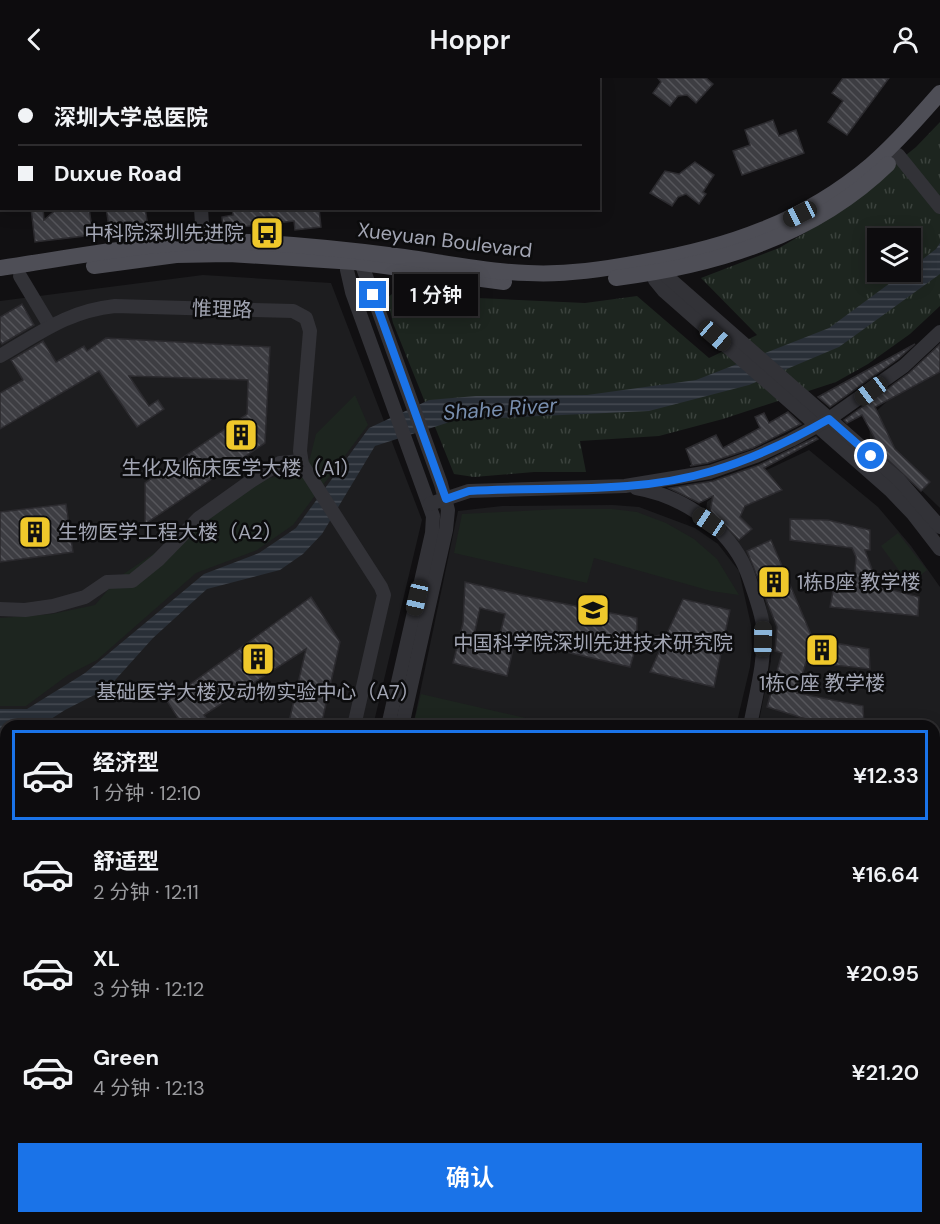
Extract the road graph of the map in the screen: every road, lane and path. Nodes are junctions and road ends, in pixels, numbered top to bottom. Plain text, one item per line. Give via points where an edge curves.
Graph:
1 (940, 93) edge
2 (940, 108) edge
3 (898, 155) junction
4 (940, 207) edge
5 (201, 210) edge
6 (203, 241) junction
7 (353, 256) junction
8 (0, 268) edge
9 (654, 268) junction
10 (20, 276) junction
11 (0, 279) edge
12 (50, 326) junction
13 (940, 332) edge
14 (1, 353) edge
15 (823, 423) junction
16 (302, 463) junction
17 (625, 486) junction
18 (446, 499) junction
19 (430, 504) junction
20 (940, 527) edge
21 (940, 549) edge
22 (0, 609) edge
23 (355, 720) edge
24 (388, 720) edge
25 (403, 720) edge
26 (751, 720) edge

1 - 9 main road, Xueyuan Boulevard via 909,129 828,198 750,236
2 - 3 main road, Xueyuan Boulevard
3 - 4 street
3 - 9 main road, Xueyuan Boulevard via 837,206 796,230 729,255
5 - 6 street
6 - 7 main road, Xueyuan Boulevard via 249,242
6 - 8 main road, Xueyuan Boulevard
7 - 9 main road, Xueyuan Boulevard via 527,273
7 - 10 main road, Xueyuan Boulevard via 209,253
7 - 18 street
7 - 19 street via 348,280
9 - 15 street via 803,396
9 - 15 street via 664,291 788,400
10 - 11 main road, Xueyuan Boulevard
10 - 12 street
12 - 14 street, 惟理路
12 - 16 street, 惟理路 via 93,308 115,306 293,311 306,318 310,331
13 - 15 street via 904,366
15 - 17 street via 756,456 710,472
15 - 20 street via 899,480
15 - 21 street via 901,501
16 - 22 street via 280,463 242,488 199,518 132,581 107,582 85,597 53,606
16 - 23 street via 384,595
17 - 18 street via 469,491
17 - 26 street via 661,493 678,501 709,522 742,561 764,625
18 - 19 street
18 - 25 street via 448,521
19 - 24 street via 433,527

